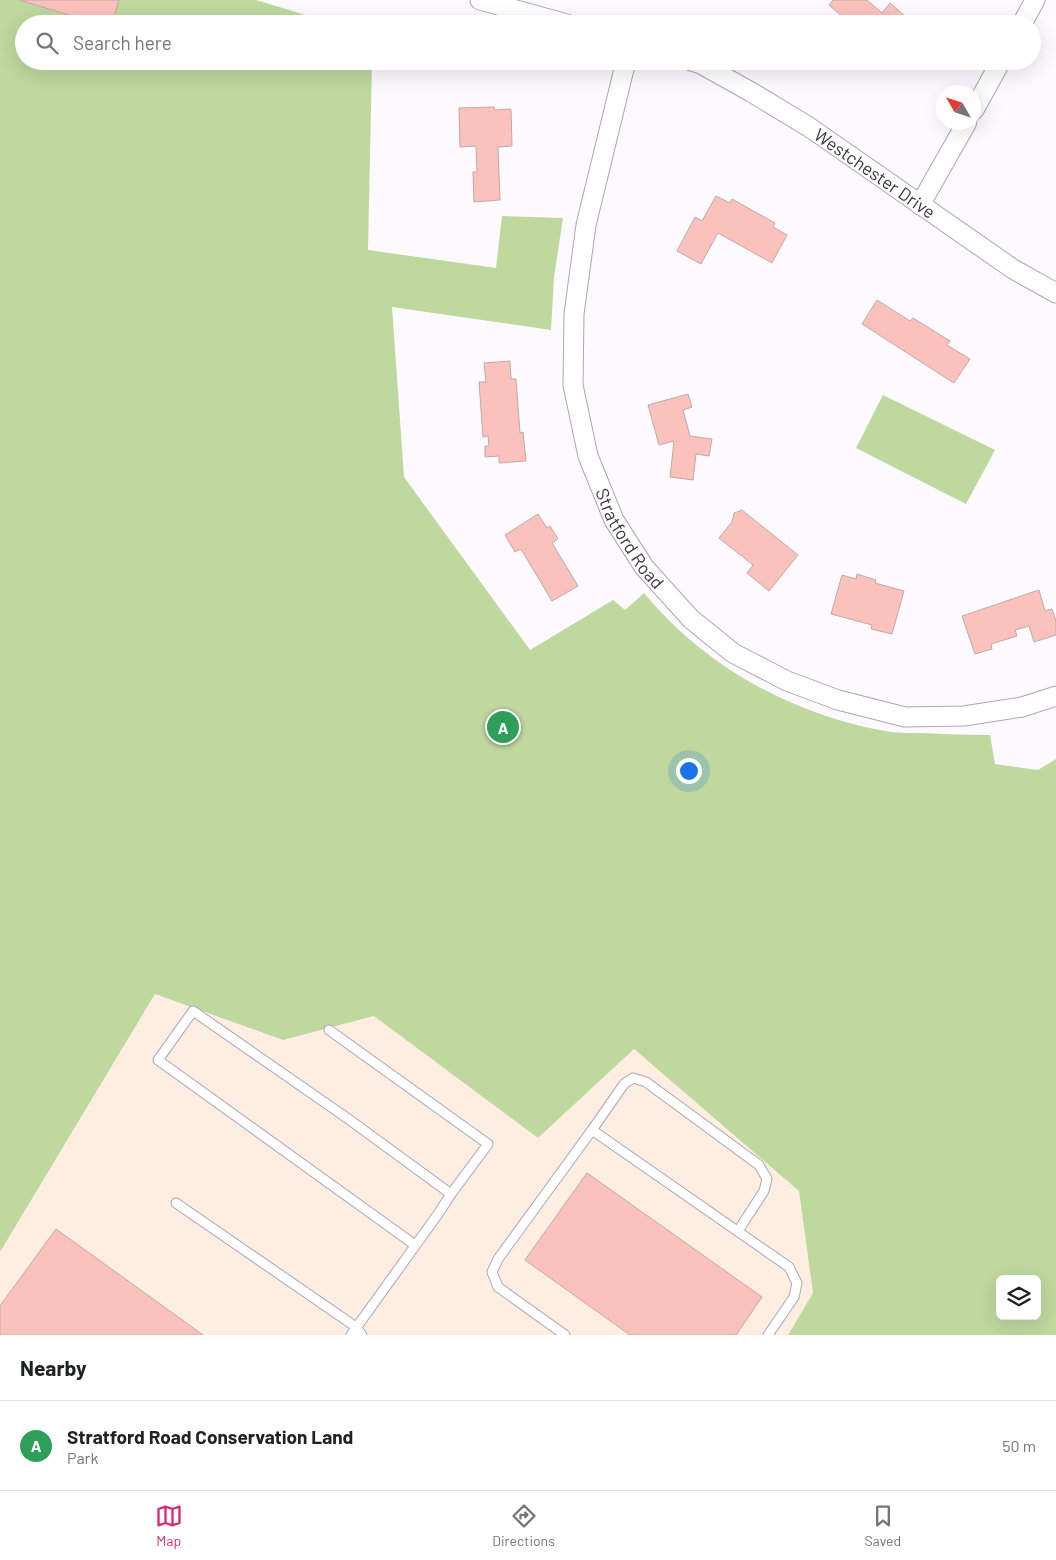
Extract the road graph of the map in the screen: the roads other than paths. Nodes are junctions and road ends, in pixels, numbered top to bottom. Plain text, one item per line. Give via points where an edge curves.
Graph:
1 (480, 0) edge
2 (1035, 0) edge
3 (534, 15) edge
4 (1027, 15) edge
5 (624, 70) edge
6 (712, 70) edge
7 (996, 70) edge
8 (981, 97) edge
9 (962, 130) edge
10 (920, 205) junction
11 (1056, 293) edge
12 (1056, 696) edge
13 (329, 1030) dead end
14 (592, 1130) junction
15 (451, 1194) junction
16 (176, 1203) dead end
17 (738, 1231) junction
18 (415, 1245) junction
19 (356, 1332) edge
20 (565, 1335) edge
21 (768, 1335) edge

1 - 3 street
2 - 4 street
5 - 12 street, Stratford Road via 586,225 574,314 573,385 588,456 614,520 644,566 691,619 733,653 787,681 838,700 905,717 964,716 1022,707
6 - 10 street, Westchester Drive via 809,127
7 - 8 street
9 - 10 street
10 - 11 street, Westchester Drive via 1013,270
13 - 15 lane via 488,1144
14 - 17 lane
14 - 17 lane via 624,1084 633,1078 646,1082 759,1165 767,1179 764,1190
14 - 20 lane via 498,1259 492,1272 498,1287
15 - 18 lane
15 - 18 lane via 193,1011 158,1060
16 - 19 lane
17 - 21 lane via 789,1267 797,1283 794,1297
18 - 19 lane

